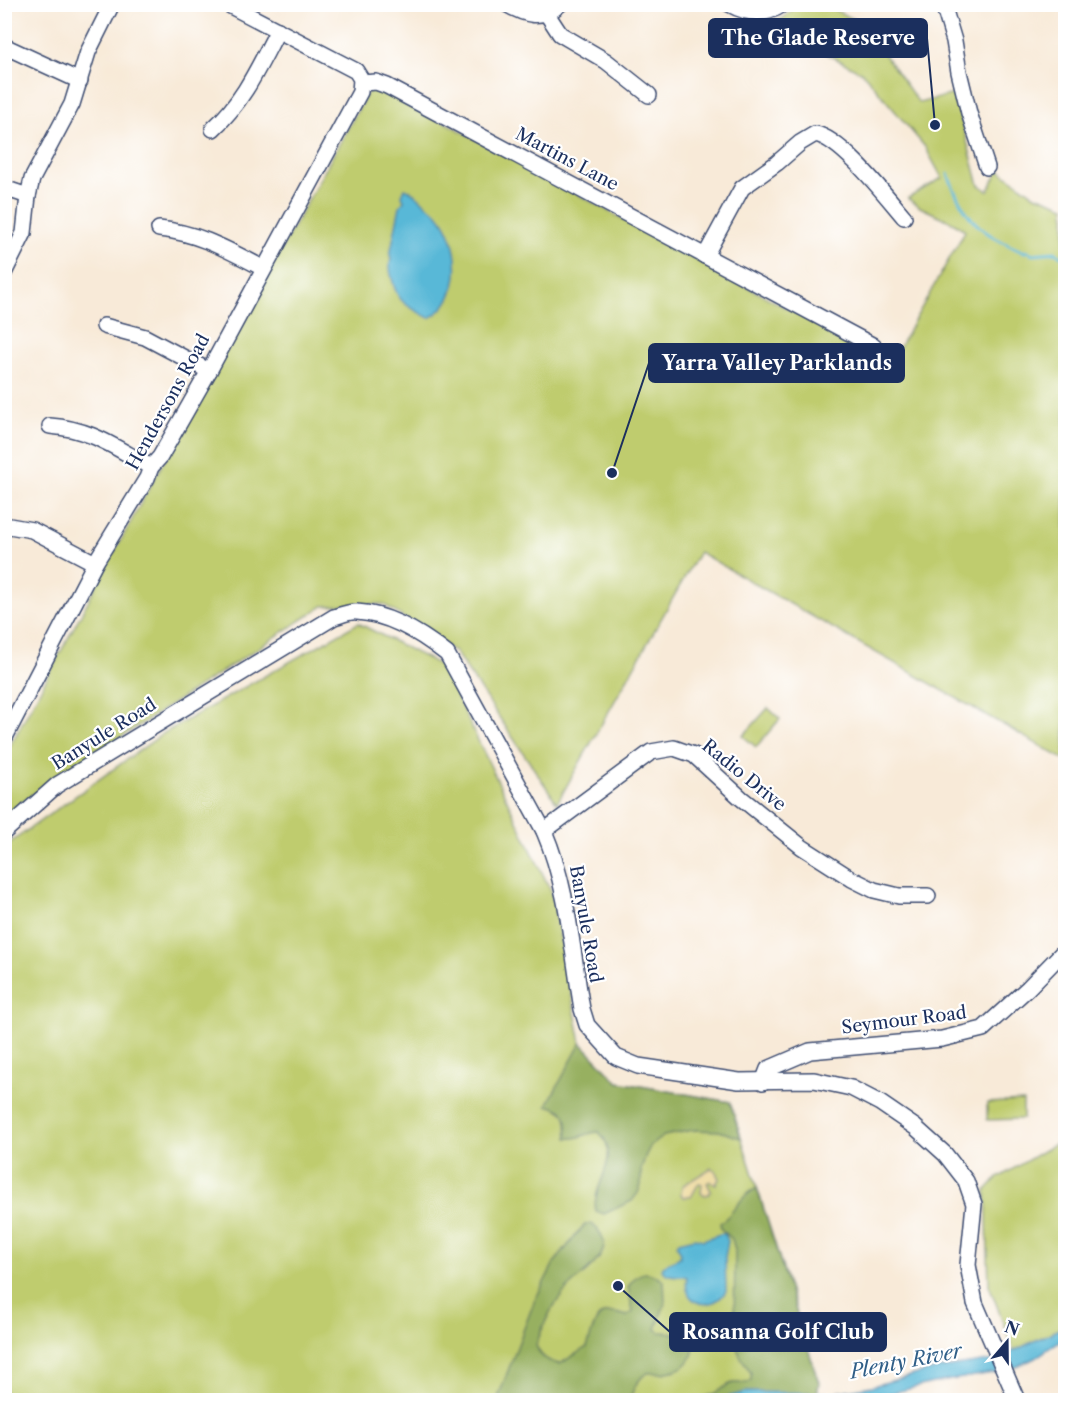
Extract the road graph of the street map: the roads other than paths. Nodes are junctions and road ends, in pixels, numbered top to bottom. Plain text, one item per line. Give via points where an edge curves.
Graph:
1 (112, 4) edge
2 (227, 4) edge
3 (506, 4) edge
4 (729, 4) edge
5 (783, 4) edge
6 (943, 4) edge
7 (553, 9) edge
8 (278, 30) junction
9 (4, 46) edge
10 (81, 77) junction
11 (362, 83) junction
12 (649, 95) dead end
13 (213, 129) dead end
14 (987, 167) dead end
15 (4, 188) edge
16 (28, 196) junction
17 (904, 217) dead end
18 (159, 229) dead end
19 (705, 256) junction
20 (263, 268) junction
21 (4, 273) edge
22 (104, 326) dead end
23 (885, 362) dead end
24 (209, 371) junction
25 (50, 426) dead end
26 (151, 467) junction
27 (4, 525) edge
28 (95, 563) junction
29 (4, 739) edge
30 (544, 831) junction
31 (4, 832) edge
32 (928, 895) dead end
33 (1065, 949) edge
34 (763, 1082) junction
35 (1015, 1395) edge

1 - 10 street
2 - 8 street
3 - 7 street via 538,16
4 - 5 street via 757,13
6 - 14 street via 966,104
7 - 12 street via 560,34 606,61
8 - 11 street via 356,71
8 - 13 street via 242,98
9 - 10 street
10 - 16 street via 72,104 35,172
11 - 19 street, Martins Lane via 387,86
11 - 20 street, Hendersons Road via 357,99
15 - 16 street
16 - 21 street via 24,233
17 - 19 street via 846,154 830,140 815,134 742,188
18 - 20 street via 200,237
19 - 23 street, Martins Lane via 872,345
20 - 24 street, Hendersons Road
22 - 24 street via 145,337
24 - 26 street, Hendersons Road
25 - 26 street via 97,436
26 - 28 street, Hendersons Road
27 - 28 street via 32,530
28 - 29 street, Hendersons Road
30 - 31 street, Banyule Road via 447,654 424,635 378,615 354,611 334,617 57,785
30 - 32 street, Radio Drive via 651,752 674,748 694,755 802,847 852,879 899,896
30 - 34 street, Banyule Road via 562,884 586,1025 616,1057 638,1066
33 - 34 street, Seymour Road via 983,1029 942,1039 810,1051 768,1069
34 - 35 street, Banyule Road via 814,1080 851,1088 915,1127 945,1154 966,1181 974,1204 968,1265 975,1303

